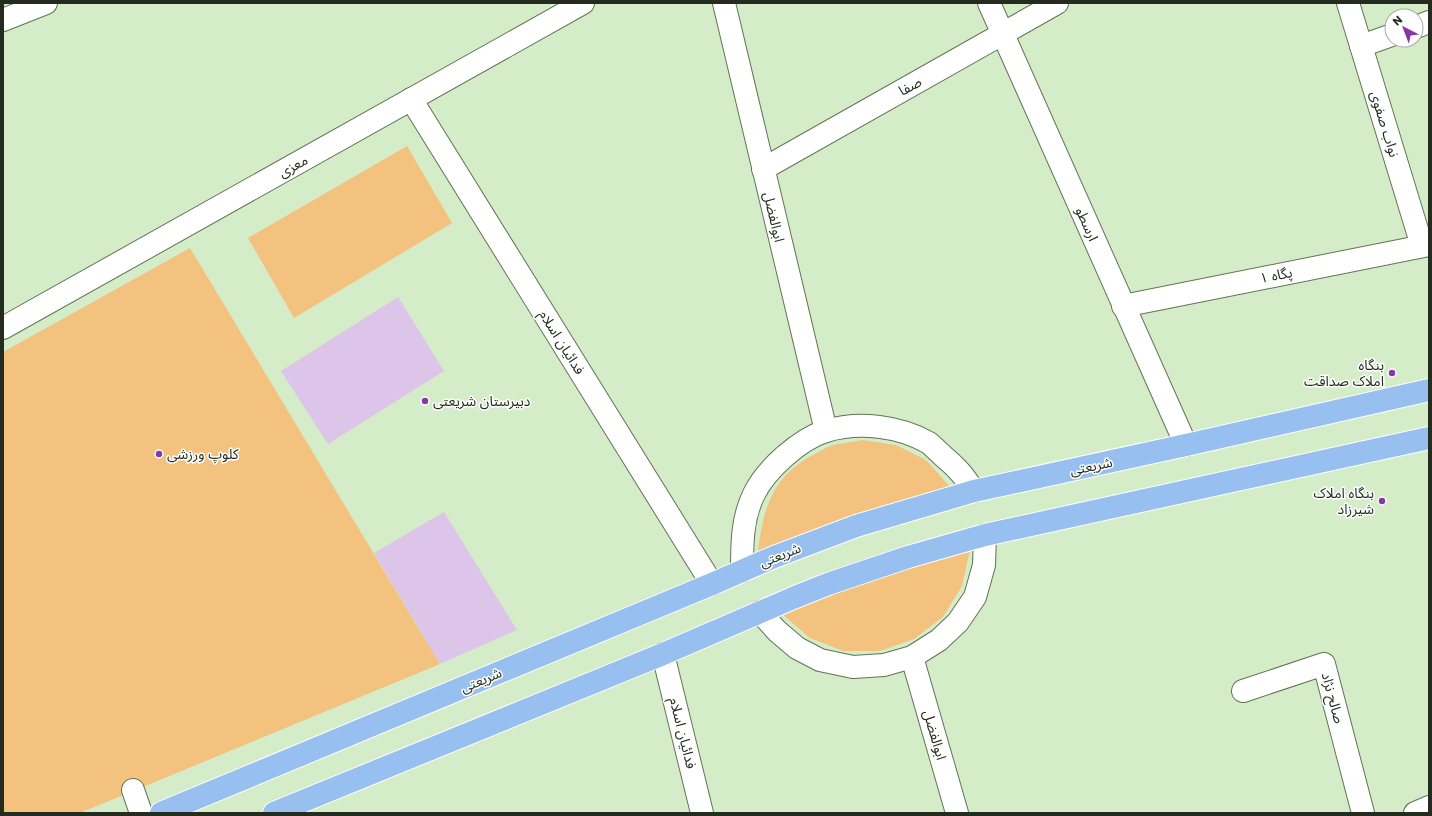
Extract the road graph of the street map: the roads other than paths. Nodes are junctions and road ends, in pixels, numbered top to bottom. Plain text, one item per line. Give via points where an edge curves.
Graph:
1 (46, 3) edge
2 (583, 3) edge
3 (724, 3) edge
4 (989, 3) edge
5 (1057, 3) edge
6 (1348, 3) edge
7 (3, 20) edge
8 (1003, 34) junction
9 (1384, 38) edge
10 (1361, 46) junction
11 (411, 99) junction
12 (763, 169) junction
13 (1425, 245) edge
14 (1124, 306) junction
15 (3, 328) edge
16 (1429, 390) edge
17 (826, 431) junction
18 (1429, 438) edge
19 (1186, 446) junction
20 (974, 491) junction
21 (985, 535) junction
22 (742, 571) junction
23 (712, 584) junction
24 (760, 612) junction
25 (663, 654) junction
26 (912, 658) junction
27 (1244, 691) dead end
28 (133, 790) dead end
29 (1429, 808) edge
30 (141, 813) edge
31 (161, 813) edge
32 (274, 813) edge
33 (702, 813) edge
34 (957, 813) edge
35 (1363, 813) edge
36 (1415, 813) edge

1 - 7 street
2 - 11 street, معزی
3 - 12 street, ابوالفضل
4 - 8 street, ارسطو
5 - 8 street, صفا
6 - 10 street, نواب صفوی
8 - 12 street, صفا
8 - 14 street, ارسطو
9 - 10 street
10 - 13 street, نواب صفوی
11 - 15 street, معزی
11 - 23 street, فدائیان اسلام
12 - 17 street, ابوالفضل
13 - 14 street, پگاه ۱
14 - 19 street, ارسطو
16 - 19 main road, شریعتی
17 - 20 street via 851,427 880,427 906,432 930,444 958,469
17 - 22 street via 803,442 783,457 754,493 745,518
18 - 21 main road
19 - 20 main road, شریعتی
20 - 22 main road, شریعتی via 856,526
21 - 24 main road via 869,570
21 - 26 street via 984,565 974,597 958,622 939,640
22 - 23 main road, شریعتی
23 - 31 main road, شریعتی
24 - 25 main road
24 - 26 street via 792,644 820,660 853,667 884,665
25 - 32 main road
25 - 33 street, فدائیان اسلام
26 - 34 street, ابوالفضل
27 - 35 street, صالح نژاد via 1324,664
28 - 30 street
29 - 36 street

